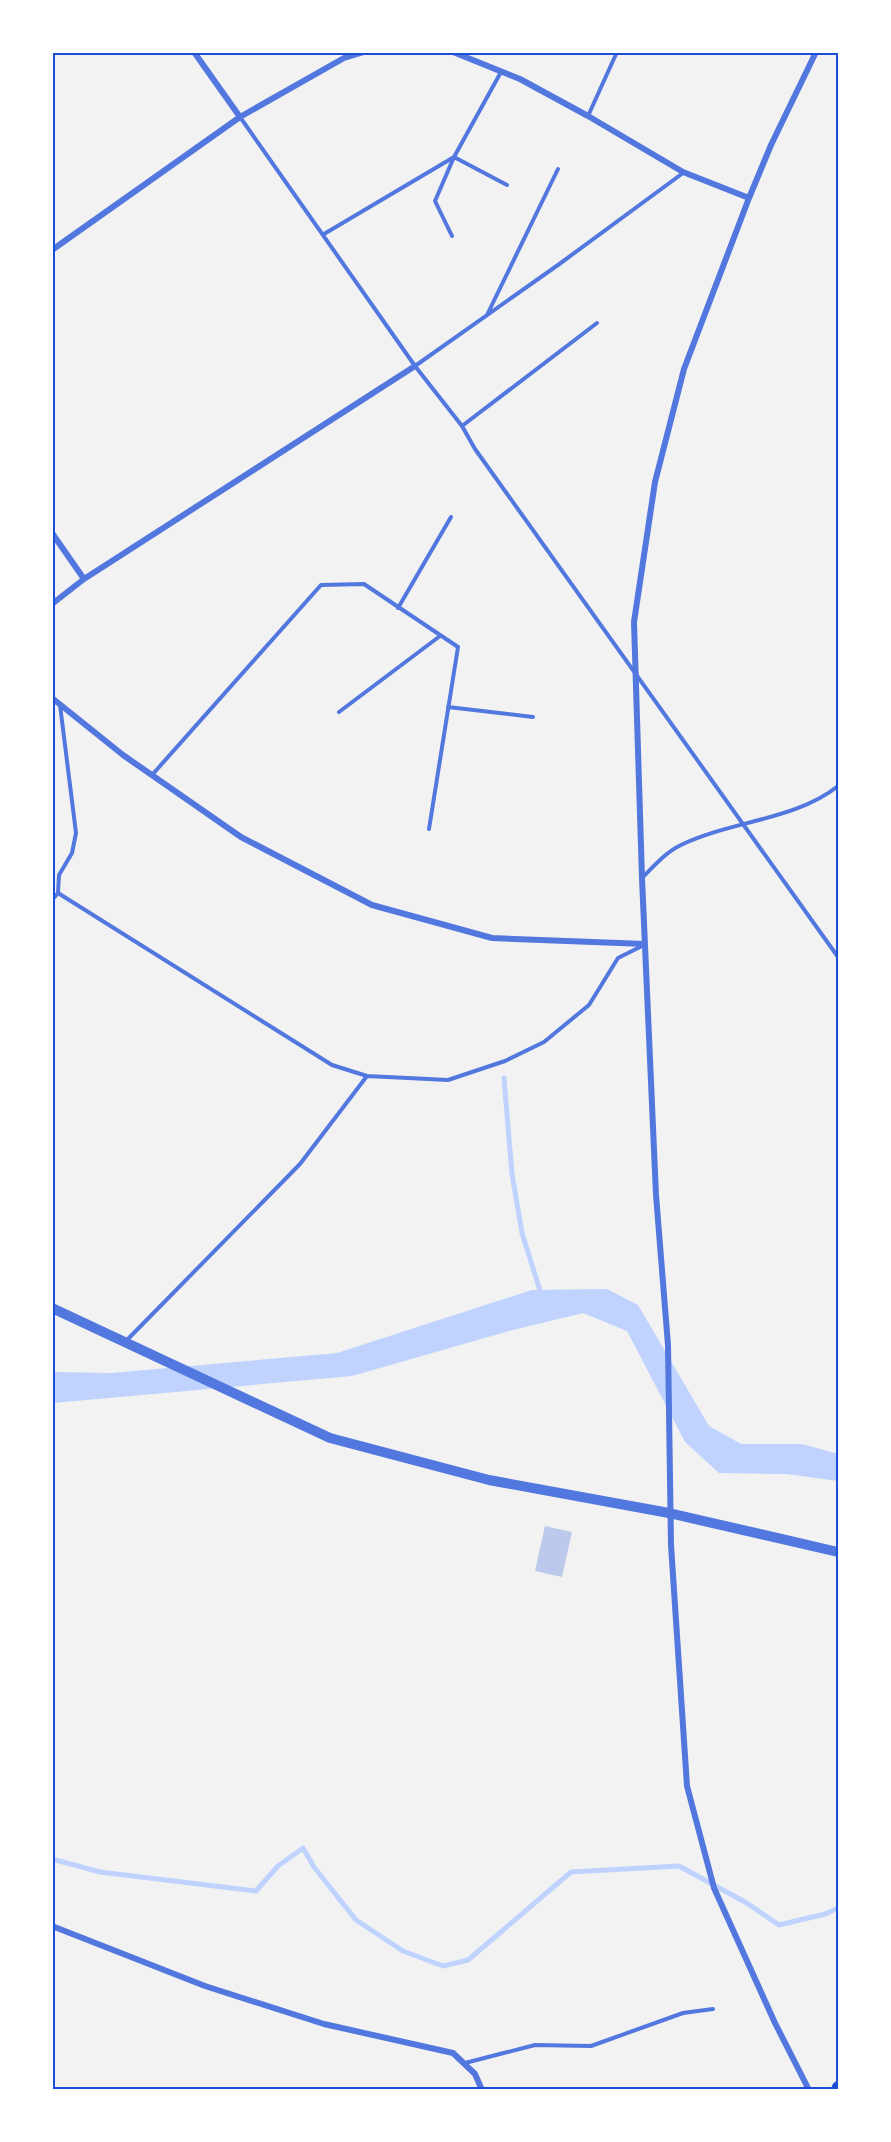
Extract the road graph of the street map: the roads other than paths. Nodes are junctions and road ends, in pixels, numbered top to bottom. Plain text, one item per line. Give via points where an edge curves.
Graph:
1 (194, 52) edge
2 (364, 52) edge
3 (453, 52) edge
4 (617, 52) edge
5 (816, 52) edge
6 (501, 72) junction
7 (588, 116) junction
8 (240, 117) junction
9 (454, 157) junction
10 (558, 169) dead end
11 (683, 172) junction
12 (507, 185) dead end
13 (749, 198) junction
14 (324, 234) junction
15 (452, 236) dead end
16 (52, 250) edge
17 (486, 316) junction
18 (597, 323) dead end
19 (415, 366) junction
20 (462, 426) junction
21 (451, 517) dead end
22 (52, 533) edge
23 (84, 579) junction
24 (52, 604) edge
25 (398, 608) junction
26 (440, 636) junction
27 (635, 672) junction
28 (52, 698) edge
29 (60, 705) junction
30 (448, 707) junction
31 (339, 712) dead end
32 (533, 717) dead end
33 (152, 775) junction
34 (838, 786) edge
35 (742, 824) junction
36 (429, 829) dead end
37 (642, 878) junction
38 (58, 893) junction
39 (52, 900) edge
40 (645, 944) junction
41 (838, 957) edge
42 (368, 1076) junction
43 (52, 1308) edge
44 (125, 1341) junction
45 (669, 1513) junction
46 (838, 1552) edge
47 (52, 1926) edge
48 (713, 2009) dead end
49 (464, 2063) junction
50 (482, 2090) edge
51 (809, 2090) edge

1 - 8 street
2 - 8 street via 344,58
3 - 6 street
4 - 7 lane
5 - 13 street
6 - 7 street
6 - 9 lane
7 - 11 street
8 - 14 lane
8 - 16 street
9 - 12 lane
9 - 14 lane
9 - 15 lane via 435,201
10 - 17 lane
11 - 13 street
11 - 17 lane
13 - 27 street via 684,369 655,482 634,622
14 - 19 lane
17 - 19 lane
18 - 20 lane
19 - 20 lane
19 - 23 street
20 - 27 lane
21 - 25 lane
22 - 23 street
23 - 24 street
25 - 26 lane
25 - 33 lane via 364,584 321,585
26 - 30 lane via 458,647
26 - 31 lane
27 - 35 lane
27 - 37 street
28 - 29 street
29 - 33 street
29 - 38 lane via 76,833 72,853 59,875
30 - 32 lane
30 - 36 lane
33 - 40 street via 241,837 372,905 492,938
34 - 35 lane via 801,807
35 - 37 lane via 681,845
35 - 41 lane
37 - 40 street
38 - 39 lane
38 - 42 lane via 332,1065
40 - 42 lane via 618,958 589,1005 544,1042 505,1061 448,1080
40 - 45 street via 656,1195 668,1345
42 - 44 lane via 300,1164
43 - 44 street
44 - 45 street via 330,1438 489,1480
45 - 46 street
45 - 51 street via 687,1786 714,1888
47 - 49 street via 205,1986 324,2024 453,2053
48 - 49 lane via 683,2013 591,2046 535,2045
49 - 50 street via 475,2074

